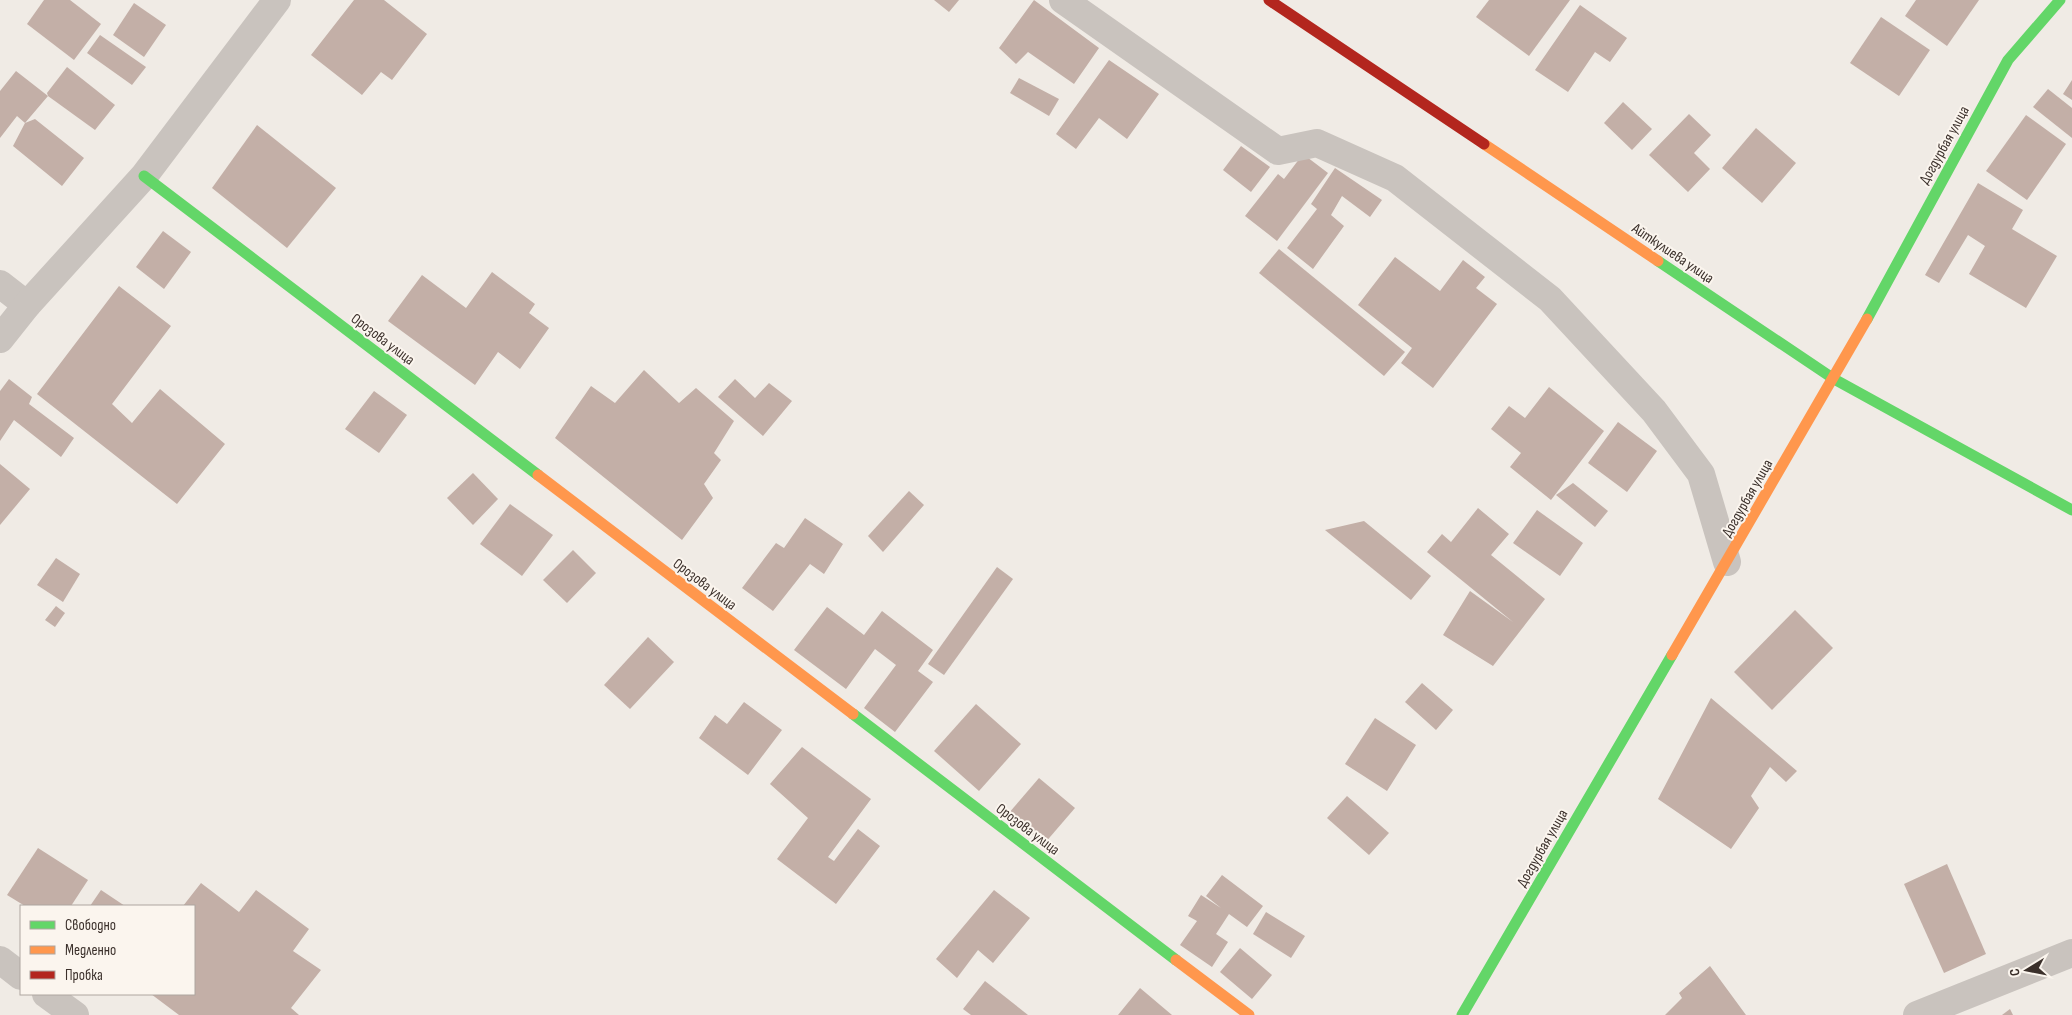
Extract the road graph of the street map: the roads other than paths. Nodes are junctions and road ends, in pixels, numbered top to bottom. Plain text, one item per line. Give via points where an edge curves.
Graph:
1 (277, 0) edge
2 (1063, 0) edge
3 (1269, 0) edge
4 (2060, 0) edge
5 (144, 176) junction
6 (0, 284) edge
7 (27, 305) junction
8 (0, 340) edge
9 (1834, 379) junction
10 (2072, 510) edge
11 (1727, 562) junction
12 (2072, 953) edge
13 (0, 960) edge
14 (20, 975) edge
15 (47, 995) edge
16 (75, 1015) edge
17 (1248, 1015) edge
18 (1462, 1015) edge
19 (1917, 1015) edge

1 - 5 street
2 - 11 street via 1278,151 1317,143 1395,178 1550,299 1654,411 1701,474
3 - 9 street, Айткулиева улица
4 - 9 street, Догдурбая улица via 2008,60
5 - 7 street
5 - 17 street, Орозова улица
6 - 7 street
7 - 8 street
9 - 10 street, Айткулиева улица
9 - 11 street, Догдурбая улица
11 - 18 street, Догдурбая улица
12 - 19 street
13 - 14 street
15 - 16 street

